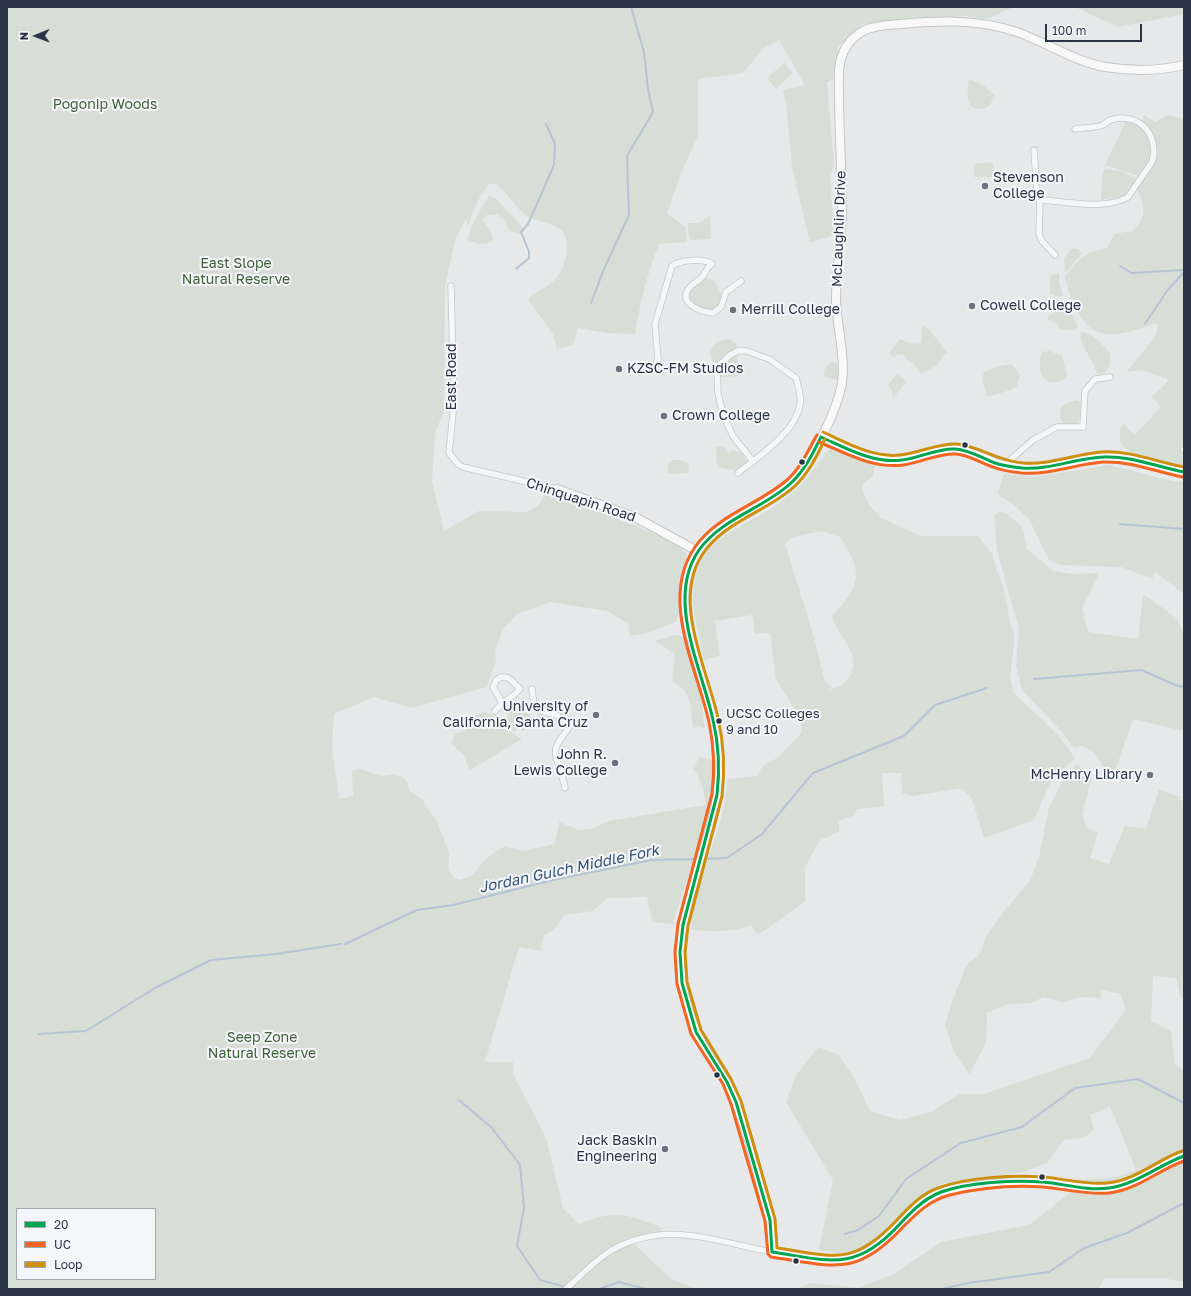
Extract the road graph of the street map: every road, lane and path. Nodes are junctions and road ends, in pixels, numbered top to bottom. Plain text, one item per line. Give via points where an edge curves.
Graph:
1 (1184, 65) edge
2 (1075, 129) dead end
3 (1034, 150) dead end
4 (1040, 200) junction
5 (1055, 255) dead end
6 (741, 281) dead end
7 (451, 286) dead end
8 (654, 369) dead end
9 (1110, 377) dead end
10 (821, 438) junction
11 (752, 460) junction
12 (1008, 461) dead end
13 (458, 464) joint
14 (1184, 472) edge
15 (738, 473) dead end
16 (557, 489) joint
17 (697, 551) junction
18 (532, 689) dead end
19 (503, 704) junction
20 (495, 711) dead end
21 (565, 788) dead end
22 (1184, 1156) edge
23 (772, 1252) junction
24 (566, 1289) edge

1 - 10 main road, McLaughlin Drive via 1149,69 1106,67 1060,52 1008,29 971,21 867,29 846,46 840,61 842,216 836,308 843,376 838,398
2 - 4 street via 1102,125 1120,118 1137,121 1147,129 1152,139 1153,157 1150,166 1124,199 1093,204
3 - 4 street via 1037,192
4 - 5 street via 1040,238
6 - 8 street via 726,292 722,307 713,313 692,307 686,299 687,292 712,264 706,261 686,262 674,264 670,268 655,324 658,359
7 - 13 street, East Road via 454,403 449,453
9 - 12 street via 1094,379 1085,391 1083,427 1057,427 1033,440
10 - 14 main road via 872,457 889,460 903,460 955,449 994,463 1014,467 1038,468 1115,457
10 - 17 main road, McLaughlin Drive via 807,464 791,483 710,536
11 - 11 street via 733,436 723,415 718,393 718,368 724,358 738,351 747,351 769,359 796,378 801,404 796,419 785,434
11 - 15 street
13 - 16 street, Chinquapin Road
16 - 17 main road, Chinquapin Road via 635,516
17 - 23 main road, McLaughlin Drive via 686,579 684,601 715,726 719,784 682,929 680,952 685,995 696,1032 727,1082 736,1102 770,1220
18 - 21 street via 534,704 541,711 557,715 570,726 556,748
19 - 19 street via 494,690 494,683 502,677 509,678 520,689
19 - 20 street
22 - 23 main road via 1133,1181 1111,1188 1033,1182 965,1187 942,1192 916,1207 879,1245 850,1259 830,1260
23 - 24 street via 691,1234 651,1236 613,1250

